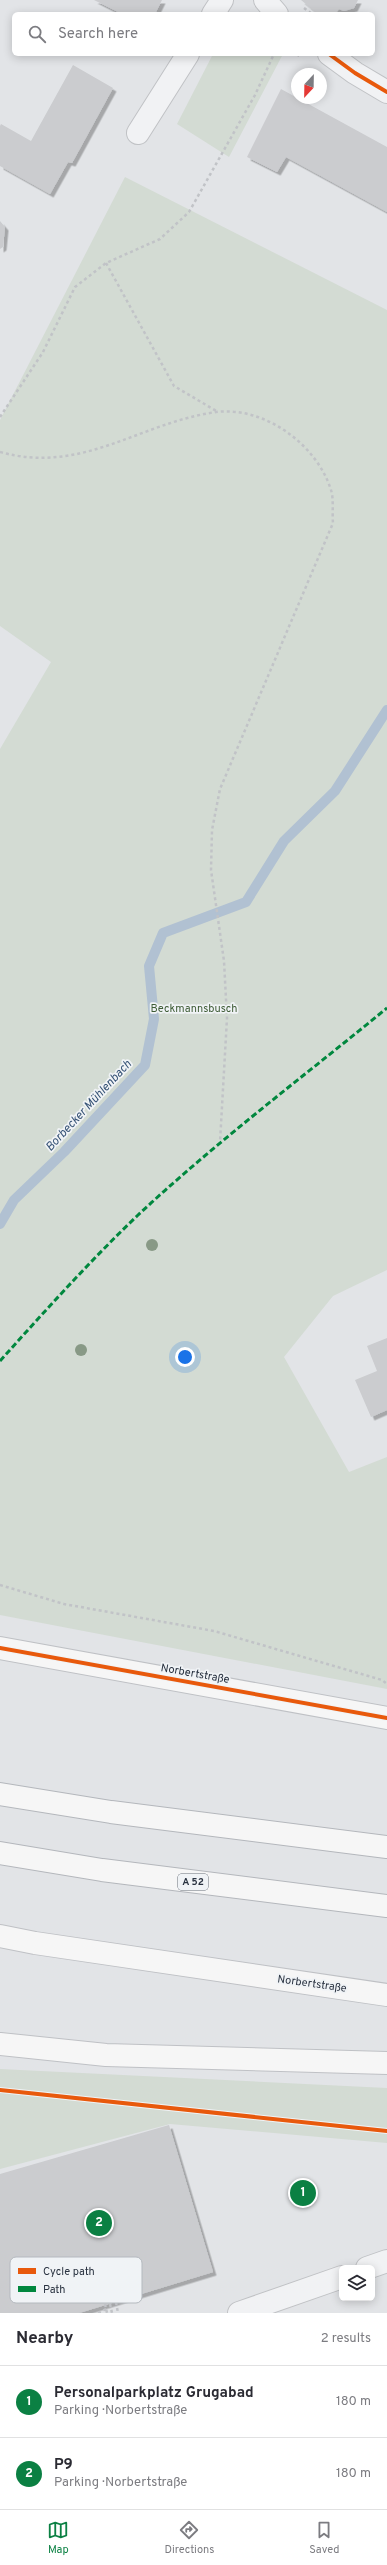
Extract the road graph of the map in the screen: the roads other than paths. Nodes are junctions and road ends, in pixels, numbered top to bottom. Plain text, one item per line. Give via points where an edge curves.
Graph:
1 (222, 0) edge
2 (265, 0) edge
3 (214, 12) edge
4 (275, 12) edge
5 (187, 56) edge
6 (332, 56) edge
7 (387, 92) edge
8 (138, 133) dead end
9 (0, 1648) edge
10 (387, 1718) edge
11 (0, 1794) edge
12 (387, 1847) edge
13 (0, 1853) edge
14 (387, 1906) edge
15 (0, 1936) edge
16 (387, 1995) edge
17 (0, 2044) edge
18 (387, 2063) edge
19 (387, 2261) edge
20 (375, 2265) edge
21 (339, 2278) edge
22 (239, 2313) edge

1 - 3 street
2 - 4 street
5 - 8 street
6 - 7 street
9 - 10 main road, Norbertstraße
11 - 12 main road via 111,1812
13 - 14 main road, A 52 via 102,1870
15 - 16 main road, Norbertstraße
17 - 18 main road via 106,2055
19 - 20 street
21 - 22 street

